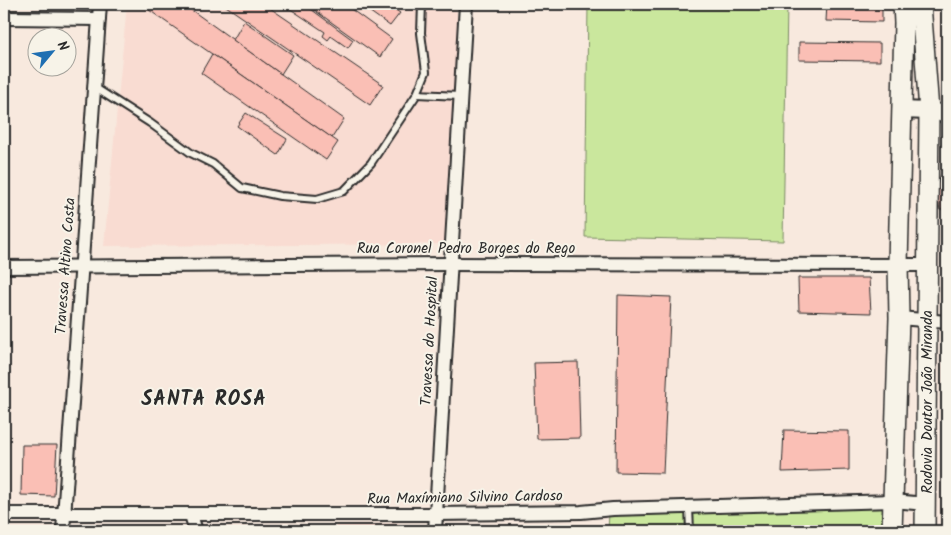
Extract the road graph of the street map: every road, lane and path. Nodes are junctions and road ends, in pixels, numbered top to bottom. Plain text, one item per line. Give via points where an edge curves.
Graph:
1 (100, 4) edge
2 (422, 4) edge
3 (466, 4) edge
4 (902, 4) edge
5 (920, 4) edge
6 (4, 18) edge
7 (99, 19) junction
8 (94, 87) junction
9 (418, 94) junction
10 (460, 96) junction
11 (901, 110) junction
12 (938, 112) edge
13 (450, 264) junction
14 (898, 264) junction
15 (929, 265) junction
16 (4, 267) edge
17 (81, 267) junction
18 (899, 318) junction
19 (927, 320) junction
20 (947, 322) edge
21 (893, 501) junction
22 (926, 504) junction
23 (689, 507) junction
24 (65, 513) junction
25 (4, 514) edge
26 (436, 514) junction
27 (191, 515) junction
28 (63, 531) edge
29 (196, 531) edge
30 (435, 531) edge
31 (690, 531) edge
32 (892, 531) edge
33 (925, 531) edge

1 - 7 street, Travessa Altino Costa
2 - 9 lane via 421,33 426,72
3 - 10 street, Travessa do Hospital
4 - 11 main road, Rodovia Doutor João Miranda
5 - 12 main road, Rodovia Doutor João Miranda
6 - 7 street
7 - 8 street, Travessa Altino Costa
8 - 9 lane via 191,153 213,164 242,188 317,199 344,191 371,163
8 - 17 street, Travessa Altino Costa
9 - 10 lane
10 - 13 street, Travessa do Hospital
11 - 12 street
11 - 14 main road, Rodovia Doutor João Miranda
12 - 15 main road, Rodovia Doutor João Miranda
13 - 14 street, Rua Coronel Pedro Borges do Rego
13 - 17 street, Rua Coronel Pedro Borges do Rego
13 - 26 street, Travessa do Hospital
14 - 15 street, Rua Coronel Pedro Borges do Rego
14 - 18 main road, Rodovia Doutor João Miranda
15 - 19 main road, Rodovia Doutor João Miranda
16 - 17 street, Rua Coronel Pedro Borges do Rego
17 - 24 street, Travessa Altino Costa
18 - 19 street
18 - 21 main road, Rodovia Doutor João Miranda
19 - 20 street
19 - 22 main road, Rodovia Doutor João Miranda
21 - 22 street, Rua Maxímiano Silvino Cardoso
21 - 23 street, Rua Maxímiano Silvino Cardoso
21 - 32 main road, Rodovia Doutor João Miranda
22 - 33 main road, Rodovia Doutor João Miranda
23 - 26 street, Rua Maxímiano Silvino Cardoso
23 - 31 lane
24 - 25 street, Rua Maxímiano Silvino Cardoso
24 - 27 street, Rua Maxímiano Silvino Cardoso
24 - 28 street, Travessa Altino Costa
26 - 27 street, Rua Maxímiano Silvino Cardoso
26 - 30 street, Travessa do Hospital
27 - 29 street

